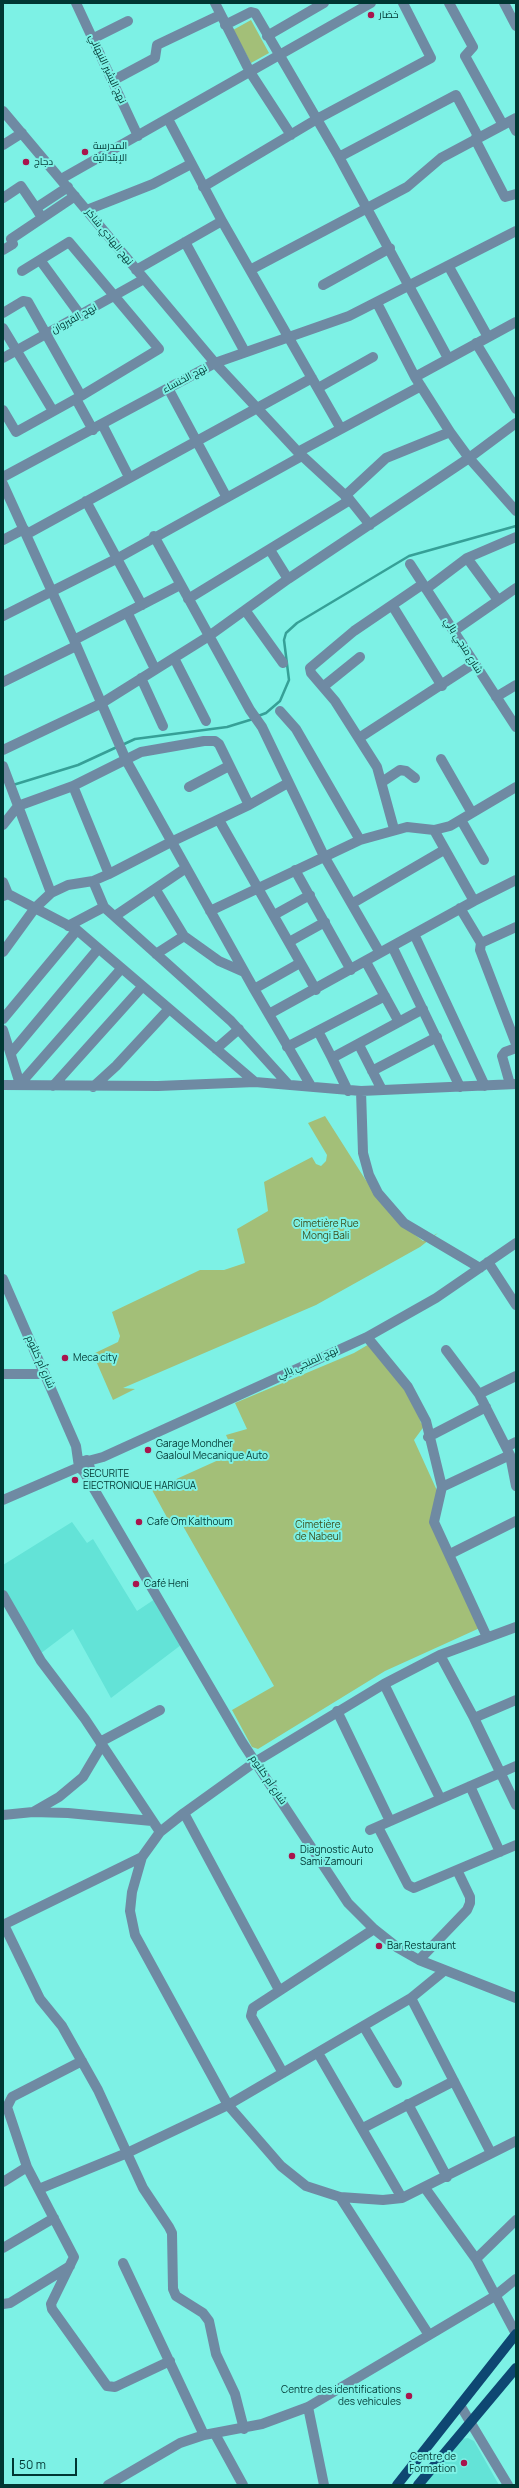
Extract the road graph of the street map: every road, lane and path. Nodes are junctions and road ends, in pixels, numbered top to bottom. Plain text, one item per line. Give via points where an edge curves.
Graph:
1 (76, 3) edge
2 (215, 3) edge
3 (324, 3) edge
4 (372, 3) edge
5 (403, 3) edge
6 (449, 3) edge
7 (504, 3) edge
8 (513, 11) edge
9 (220, 15) junction
10 (128, 21) dead end
11 (225, 25) junction
12 (516, 26) edge
13 (267, 36) junction
14 (92, 39) junction
15 (278, 57) junction
16 (250, 72) junction
17 (112, 81) junction
18 (3, 111) edge
19 (168, 119) junction
20 (318, 119) junction
21 (510, 122) edge
22 (516, 131) edge
23 (22, 133) junction
24 (291, 135) junction
25 (138, 136) junction
26 (477, 139) junction
27 (3, 144) edge
28 (339, 157) junction
29 (191, 164) junction
30 (61, 179) junction
31 (68, 187) junction
32 (204, 187) junction
33 (516, 194) edge
34 (75, 196) junction
35 (3, 198) edge
36 (366, 207) junction
37 (36, 208) junction
38 (87, 210) junction
39 (42, 218) junction
40 (222, 221) junction
41 (516, 231) edge
42 (185, 242) junction
43 (390, 248) junction
44 (3, 250) edge
45 (40, 260) junction
46 (449, 266) junction
47 (136, 270) junction
48 (250, 270) junction
49 (22, 271) dead end
50 (144, 279) junction
51 (324, 285) dead end
52 (410, 285) junction
53 (114, 297) junction
54 (377, 303) junction
55 (3, 313) edge
56 (81, 316) junction
57 (516, 322) edge
58 (3, 328) edge
59 (47, 334) junction
60 (288, 336) junction
61 (488, 337) junction
62 (476, 344) junction
63 (16, 350) junction
64 (245, 352) junction
65 (373, 357) dead end
66 (3, 358) edge
67 (448, 358) junction
68 (215, 363) junction
69 (415, 377) junction
70 (312, 378) junction
71 (421, 386) junction
72 (168, 388) junction
73 (318, 388) junction
74 (78, 398) junction
75 (257, 408) junction
76 (3, 410) edge
77 (516, 410) edge
78 (53, 411) junction
79 (516, 423) edge
80 (102, 424) junction
81 (341, 429) junction
82 (93, 430) junction
83 (450, 432) junction
84 (194, 441) junction
85 (300, 454) junction
86 (469, 458) junction
87 (3, 477) edge
88 (129, 477) junction
89 (3, 484) edge
90 (226, 496) junction
91 (347, 498) junction
92 (86, 501) junction
93 (516, 511) edge
94 (370, 525) junction
95 (26, 532) junction
96 (154, 536) junction
97 (516, 537) edge
98 (3, 540) edge
99 (270, 550) junction
100 (118, 558) junction
101 (467, 558) junction
102 (410, 564) dead end
103 (288, 579) junction
104 (180, 585) junction
105 (425, 587) junction
106 (516, 588) edge
107 (52, 592) junction
108 (188, 599) junction
109 (498, 600) junction
110 (142, 605) junction
111 (392, 605) junction
112 (245, 610) junction
113 (128, 614) junction
114 (3, 616) edge
115 (454, 631) junction
116 (209, 636) junction
117 (75, 643) junction
118 (360, 657) dead end
119 (174, 658) junction
120 (283, 663) dead end
121 (473, 664) junction
122 (155, 669) junction
123 (141, 678) junction
124 (3, 682) edge
125 (516, 685) edge
126 (324, 686) junction
127 (442, 686) junction
128 (496, 697) junction
129 (102, 703) junction
130 (280, 711) dead end
131 (206, 721) dead end
132 (163, 726) dead end
133 (516, 727) edge
134 (359, 738) junction
135 (3, 750) edge
136 (124, 757) junction
137 (441, 759) dead end
138 (3, 766) edge
139 (229, 766) junction
140 (415, 778) dead end
141 (382, 782) junction
142 (288, 783) junction
143 (73, 786) junction
144 (189, 787) dead end
145 (516, 788) edge
146 (17, 802) junction
147 (249, 805) junction
148 (472, 812) junction
149 (219, 820) junction
150 (462, 820) junction
151 (3, 825) edge
152 (394, 829) junction
153 (434, 830) junction
154 (360, 840) junction
155 (171, 842) junction
156 (444, 850) junction
157 (324, 856) junction
158 (484, 860) dead end
159 (186, 868) junction
160 (295, 870) junction
161 (109, 874) junction
162 (516, 880) edge
163 (93, 881) junction
164 (3, 882) edge
165 (258, 888) junction
166 (156, 890) junction
167 (51, 893) junction
168 (6, 895) edge
169 (310, 895) junction
170 (474, 900) junction
171 (353, 903) junction
172 (104, 907) junction
173 (35, 908) junction
174 (460, 908) junction
175 (210, 911) junction
176 (274, 915) junction
177 (115, 916) junction
178 (325, 922) junction
179 (516, 927) edge
180 (72, 928) junction
181 (414, 934) junction
182 (184, 936) junction
183 (289, 942) junction
184 (481, 942) junction
185 (392, 946) junction
186 (98, 949) junction
187 (3, 952) edge
188 (380, 952) junction
189 (156, 954) junction
190 (366, 962) junction
191 (300, 963) junction
192 (121, 969) junction
193 (351, 970) junction
194 (244, 972) junction
195 (142, 988) junction
196 (254, 989) junction
197 (316, 990) junction
198 (385, 996) junction
199 (423, 1009) junction
200 (168, 1010) junction
201 (268, 1014) junction
202 (3, 1019) edge
203 (399, 1022) junction
204 (239, 1029) junction
205 (3, 1030) edge
206 (318, 1031) junction
207 (437, 1037) junction
208 (516, 1044) edge
209 (359, 1045) junction
210 (287, 1047) junction
211 (516, 1048) edge
212 (216, 1049) junction
213 (11, 1053) junction
214 (332, 1058) junction
215 (372, 1071) junction
216 (255, 1082) junction
217 (20, 1084) junction
218 (288, 1084) junction
219 (513, 1084) edge
220 (3, 1085) edge
221 (53, 1086) junction
222 (93, 1086) junction
223 (312, 1086) junction
224 (485, 1086) junction
225 (460, 1088) junction
226 (382, 1090) junction
227 (348, 1091) junction
228 (360, 1091) junction
229 (516, 1243) edge
230 (484, 1265) junction
231 (3, 1280) edge
232 (516, 1305) edge
233 (367, 1337) junction
234 (446, 1350) dead end
235 (3, 1374) edge
236 (45, 1374) junction
237 (516, 1376) edge
238 (480, 1394) junction
239 (486, 1407) junction
240 (428, 1437) junction
241 (516, 1442) edge
242 (508, 1451) junction
243 (85, 1466) junction
244 (516, 1486) edge
245 (442, 1487) junction
246 (3, 1500) edge
247 (516, 1521) edge
248 (450, 1554) junction
249 (3, 1595) edge
250 (516, 1627) edge
251 (487, 1637) junction
252 (440, 1655) junction
253 (384, 1684) junction
254 (516, 1700) edge
255 (160, 1710) dead end
256 (337, 1711) junction
257 (474, 1718) junction
258 (101, 1744) junction
259 (255, 1762) junction
260 (516, 1766) edge
261 (501, 1773) junction
262 (470, 1786) junction
263 (440, 1798) junction
264 (516, 1805) edge
265 (33, 1812) junction
266 (184, 1814) junction
267 (3, 1815) edge
268 (152, 1821) junction
269 (390, 1821) junction
270 (160, 1832) junction
271 (516, 1846) edge
272 (500, 1852) junction
273 (142, 1857) junction
274 (457, 1870) junction
275 (3, 1925) edge
276 (374, 1929) junction
277 (419, 1960) junction
278 (444, 1971) junction
279 (279, 1990) junction
280 (411, 1998) junction
281 (516, 1998) edge
282 (364, 2027) junction
283 (318, 2053) junction
284 (82, 2061) junction
285 (283, 2074) junction
286 (454, 2081) junction
287 (397, 2083) dead end
288 (408, 2104) junction
289 (228, 2105) junction
290 (363, 2128) junction
291 (516, 2141) edge
292 (127, 2153) junction
293 (491, 2153) junction
294 (27, 2167) junction
295 (447, 2177) junction
296 (3, 2182) edge
297 (425, 2188) junction
298 (39, 2189) junction
299 (340, 2197) junction
300 (402, 2198) junction
301 (54, 2218) junction
302 (516, 2220) edge
303 (3, 2248) edge
304 (476, 2259) junction
305 (123, 2263) dead end
306 (70, 2266) junction
307 (516, 2279) edge
308 (496, 2296) junction
309 (3, 2304) edge
310 (516, 2334) edge
311 (429, 2335) junction
312 (170, 2361) junction
313 (516, 2368) edge
314 (460, 2405) junction
315 (308, 2406) junction
316 (470, 2423) junction
317 (244, 2429) junction
318 (215, 2434) junction
319 (204, 2435) junction
320 (108, 2485) edge
321 (243, 2485) edge
322 (324, 2485) edge
323 (397, 2485) edge
324 (418, 2485) edge
325 (508, 2485) edge

1 - 14 street, نهج البشير النبهاني
2 - 9 street
3 - 13 street
4 - 15 street
5 - 20 street via 431,58
6 - 21 street via 473,47 466,56
7 - 8 street
8 - 12 street
9 - 11 street
9 - 17 street via 157,45 155,58
10 - 14 street
11 - 13 street via 253,12
11 - 16 street
13 - 15 street
14 - 17 street, نهج البشير النبهاني
15 - 16 street
15 - 20 street
16 - 19 street
16 - 24 street
17 - 25 street, نهج البشير النبهاني
18 - 23 street, نهج الهادي شاكر
19 - 25 street
19 - 29 street
20 - 24 street
20 - 28 street
21 - 22 street
21 - 26 street
23 - 27 street
23 - 30 street, نهج الهادي شاكر
24 - 32 street
25 - 30 street
26 - 28 street via 456,95
26 - 33 street via 505,197
26 - 36 street via 436,161 407,187
28 - 36 street
29 - 32 street
29 - 38 street via 153,184
30 - 31 street, نهج الهادي شاكر
31 - 34 street, نهج الهادي شاكر
31 - 37 street
32 - 40 street
34 - 38 street, نهج الهادي شاكر
34 - 39 street
35 - 37 street via 21,186
36 - 43 street
36 - 48 street
37 - 39 street
38 - 47 street, نهج الهادي شاكر
39 - 44 street via 11,239 13,244
40 - 42 street
40 - 48 street
41 - 46 street, نهج الخنساء
42 - 47 street
42 - 64 street
43 - 51 street
43 - 52 street
45 - 49 street
45 - 53 street via 65,242 69,242
45 - 56 street
46 - 52 street, نهج الخنساء
46 - 61 street
47 - 50 street, نهج الهادي شاكر
48 - 60 street
50 - 53 street, نهج القيروان
50 - 68 street, نهج الهادي شاكر
52 - 54 street, نهج الخنساء
52 - 67 street
53 - 56 street, نهج القيروان
53 - 74 street via 159,349
54 - 60 street, نهج الخنساء via 349,316
54 - 69 street
55 - 59 street via 27,301
56 - 59 street, نهج القيروان
57 - 61 street
58 - 63 street
59 - 63 street, نهج القيروان
59 - 74 street
60 - 64 street, نهج الخنساء
60 - 70 street
61 - 62 street
62 - 67 street
62 - 77 street
63 - 66 street, نهج القيروان
63 - 78 street
64 - 68 street, نهج الخنساء
65 - 73 street
67 - 69 street
68 - 72 street, نهج الخنساء
68 - 75 street, نهج الهادي شاكر
69 - 71 street
70 - 73 street
70 - 75 street
71 - 81 street
71 - 83 street
72 - 80 street, نهج الخنساء
72 - 84 street
73 - 81 street
74 - 78 street
74 - 82 street
75 - 84 street
75 - 85 street, نهج الهادي شاكر
76 - 78 street via 15,432
79 - 86 street
80 - 82 street, نهج الخنساء
80 - 88 street
81 - 85 street
82 - 87 street, نهج الخنساء
83 - 86 street
83 - 91 street via 386,458
84 - 88 street
84 - 90 street
85 - 90 street
85 - 91 street, نهج الهادي شاكر
86 - 93 street
86 - 94 street
88 - 92 street
89 - 95 street
90 - 96 street
91 - 94 street, نهج الهادي شاكر
91 - 99 street
92 - 95 street
92 - 100 street
94 - 103 street
95 - 98 street
95 - 107 street
96 - 100 street
96 - 104 street
97 - 101 street
99 - 103 street
99 - 108 street
100 - 107 street
100 - 110 street
101 - 105 street
101 - 109 street
102 - 105 street, شارع منجي بالي
103 - 112 street
104 - 108 street
104 - 110 street
105 - 111 street
105 - 115 street, شارع منجي بالي
106 - 109 street
107 - 114 street
107 - 117 street
108 - 116 street
109 - 115 street
110 - 113 street
111 - 126 street via 354,631 310,668 310,673
111 - 127 street
112 - 116 street
112 - 120 street
113 - 117 street
113 - 122 street
115 - 121 street, شارع منجي بالي
116 - 119 street
116 - 142 street via 260,724
117 - 124 street
117 - 129 street
118 - 126 street
119 - 122 street
119 - 131 street
121 - 127 street
121 - 128 street, شارع منجي بالي
122 - 123 street
123 - 129 street
123 - 132 street
125 - 128 street
126 - 134 street
127 - 134 street
128 - 133 street, شارع منجي بالي
129 - 135 street
129 - 136 street
130 - 154 street via 296,729
134 - 141 street via 377,767
136 - 139 street via 211,740 219,744
136 - 143 street
136 - 155 street
137 - 148 street
138 - 146 street
139 - 144 street
139 - 147 street
140 - 141 street via 400,770
141 - 152 street
142 - 147 street
142 - 157 street
143 - 146 street
143 - 161 street
145 - 148 street
146 - 151 street
146 - 167 street
147 - 149 street
148 - 150 street
149 - 155 street
149 - 165 street
150 - 153 street via 443,829
150 - 158 street
152 - 153 street via 411,827
152 - 154 street
153 - 156 street
154 - 157 street
155 - 159 street
155 - 161 street
156 - 170 street
156 - 171 street
157 - 160 street
157 - 171 street
159 - 166 street
159 - 175 street
160 - 165 street
160 - 169 street
161 - 163 street
162 - 170 street
163 - 167 street via 68,885
163 - 172 street
164 - 168 street
165 - 175 street
165 - 176 street
166 - 177 street
166 - 182 street
167 - 173 street
168 - 173 street
169 - 176 street
169 - 178 street
170 - 174 street
171 - 188 street
172 - 177 street
172 - 180 street
173 - 180 street
173 - 187 street
174 - 181 street
174 - 184 street
175 - 194 street
176 - 183 street
177 - 189 street
178 - 183 street
178 - 193 street
179 - 184 street
180 - 186 street
180 - 202 street
181 - 185 street
181 - 224 street
182 - 189 street
182 - 194 street via 219,961
183 - 191 street
184 - 208 street via 480,950
185 - 188 street
185 - 199 street
186 - 192 street
186 - 213 street
188 - 190 street
189 - 204 street
190 - 193 street
190 - 198 street
191 - 196 street
191 - 197 street
192 - 195 street
192 - 217 street
193 - 197 street
194 - 196 street
195 - 200 street
195 - 221 street
196 - 201 street
197 - 201 street
198 - 203 street
198 - 206 street
199 - 203 street
199 - 207 street
200 - 212 street
200 - 222 street via 116,1066
201 - 210 street
203 - 209 street
204 - 212 street
204 - 218 street
205 - 213 street
206 - 210 street
206 - 214 street
207 - 215 street
207 - 225 street
209 - 214 street
209 - 215 street
210 - 223 street
211 - 219 street via 502,1056
212 - 216 street
213 - 217 street
214 - 227 street
215 - 226 street
216 - 218 street
216 - 222 street
217 - 220 street
217 - 221 street
218 - 223 street
219 - 224 street
221 - 222 street
223 - 227 street
224 - 225 street
225 - 226 street
226 - 228 street
227 - 228 street
228 - 230 street via 363,1153 378,1193 404,1223
229 - 230 street, نهج المنجي بالي
230 - 232 street
230 - 233 street, نهج المنجي بالي via 436,1298
231 - 236 street, شارع أم كلثوم
233 - 240 street via 408,1387 426,1421
233 - 243 street, نهج المنجي بالي
234 - 238 street
235 - 236 street
236 - 243 street, شارع أم كلثوم
237 - 238 street
238 - 239 street
239 - 240 street
239 - 242 street
240 - 245 street
241 - 242 street
242 - 244 street
242 - 245 street
243 - 246 street, نهج المنجي بالي
243 - 259 street, شارع أم كلثوم via 149,1584
245 - 248 street via 434,1522
247 - 248 street
248 - 251 street
249 - 258 street via 41,1661
250 - 251 street
251 - 252 street
252 - 253 street
252 - 257 street
253 - 256 street
253 - 263 street
254 - 257 street
255 - 258 street
256 - 259 street
256 - 269 street
257 - 261 street
258 - 265 street via 84,1777 59,1797
258 - 268 street
259 - 266 street
259 - 276 street, شارع أم كلثوم via 348,1903
260 - 261 street
261 - 262 street
261 - 264 street
262 - 263 street
262 - 272 street
263 - 269 street
265 - 267 street
265 - 268 street
266 - 270 street
266 - 279 street
268 - 270 street
269 - 274 street via 374,1828 411,1888
270 - 273 street
271 - 272 street
272 - 274 street
273 - 275 street
273 - 289 street via 132,1892 130,1911 135,1935
274 - 277 street via 470,1897 470,1904
275 - 284 street via 40,1999 62,2026
276 - 277 street, شارع أم كلثوم via 398,1948
276 - 279 street
277 - 278 street, شارع أم كلثوم
278 - 280 street
278 - 281 street, شارع أم كلثوم
279 - 285 street via 253,2008 251,2016
280 - 282 street
280 - 286 street
282 - 283 street
282 - 287 street
283 - 285 street
283 - 290 street
284 - 292 street
284 - 294 street via 12,2098 9,2102 8,2113
285 - 289 street
286 - 288 street
286 - 293 street
288 - 290 street
288 - 295 street
289 - 292 street
289 - 299 street via 250,2132 296,2179 318,2191
290 - 300 street
291 - 293 street
292 - 298 street
292 - 317 street via 143,2188 172,2234 173,2289 176,2296 203,2313 208,2321 216,2354 235,2394
293 - 295 street
294 - 296 street
294 - 298 street
295 - 297 street
297 - 300 street
297 - 304 street
298 - 301 street
299 - 300 street via 383,2200
299 - 311 street
301 - 303 street
301 - 306 street via 74,2257
302 - 304 street
304 - 308 street
305 - 312 street
306 - 309 street via 10,2303
306 - 312 street via 51,2304 52,2308 107,2386 115,2387
307 - 308 street
308 - 310 street
308 - 311 street
310 - 314 main road
311 - 315 street
312 - 319 street
313 - 316 main road
314 - 316 street
314 - 323 main road
315 - 317 street
315 - 322 street
316 - 324 main road
316 - 325 street
317 - 318 street
318 - 319 street
318 - 321 street
319 - 320 street via 165,2451

